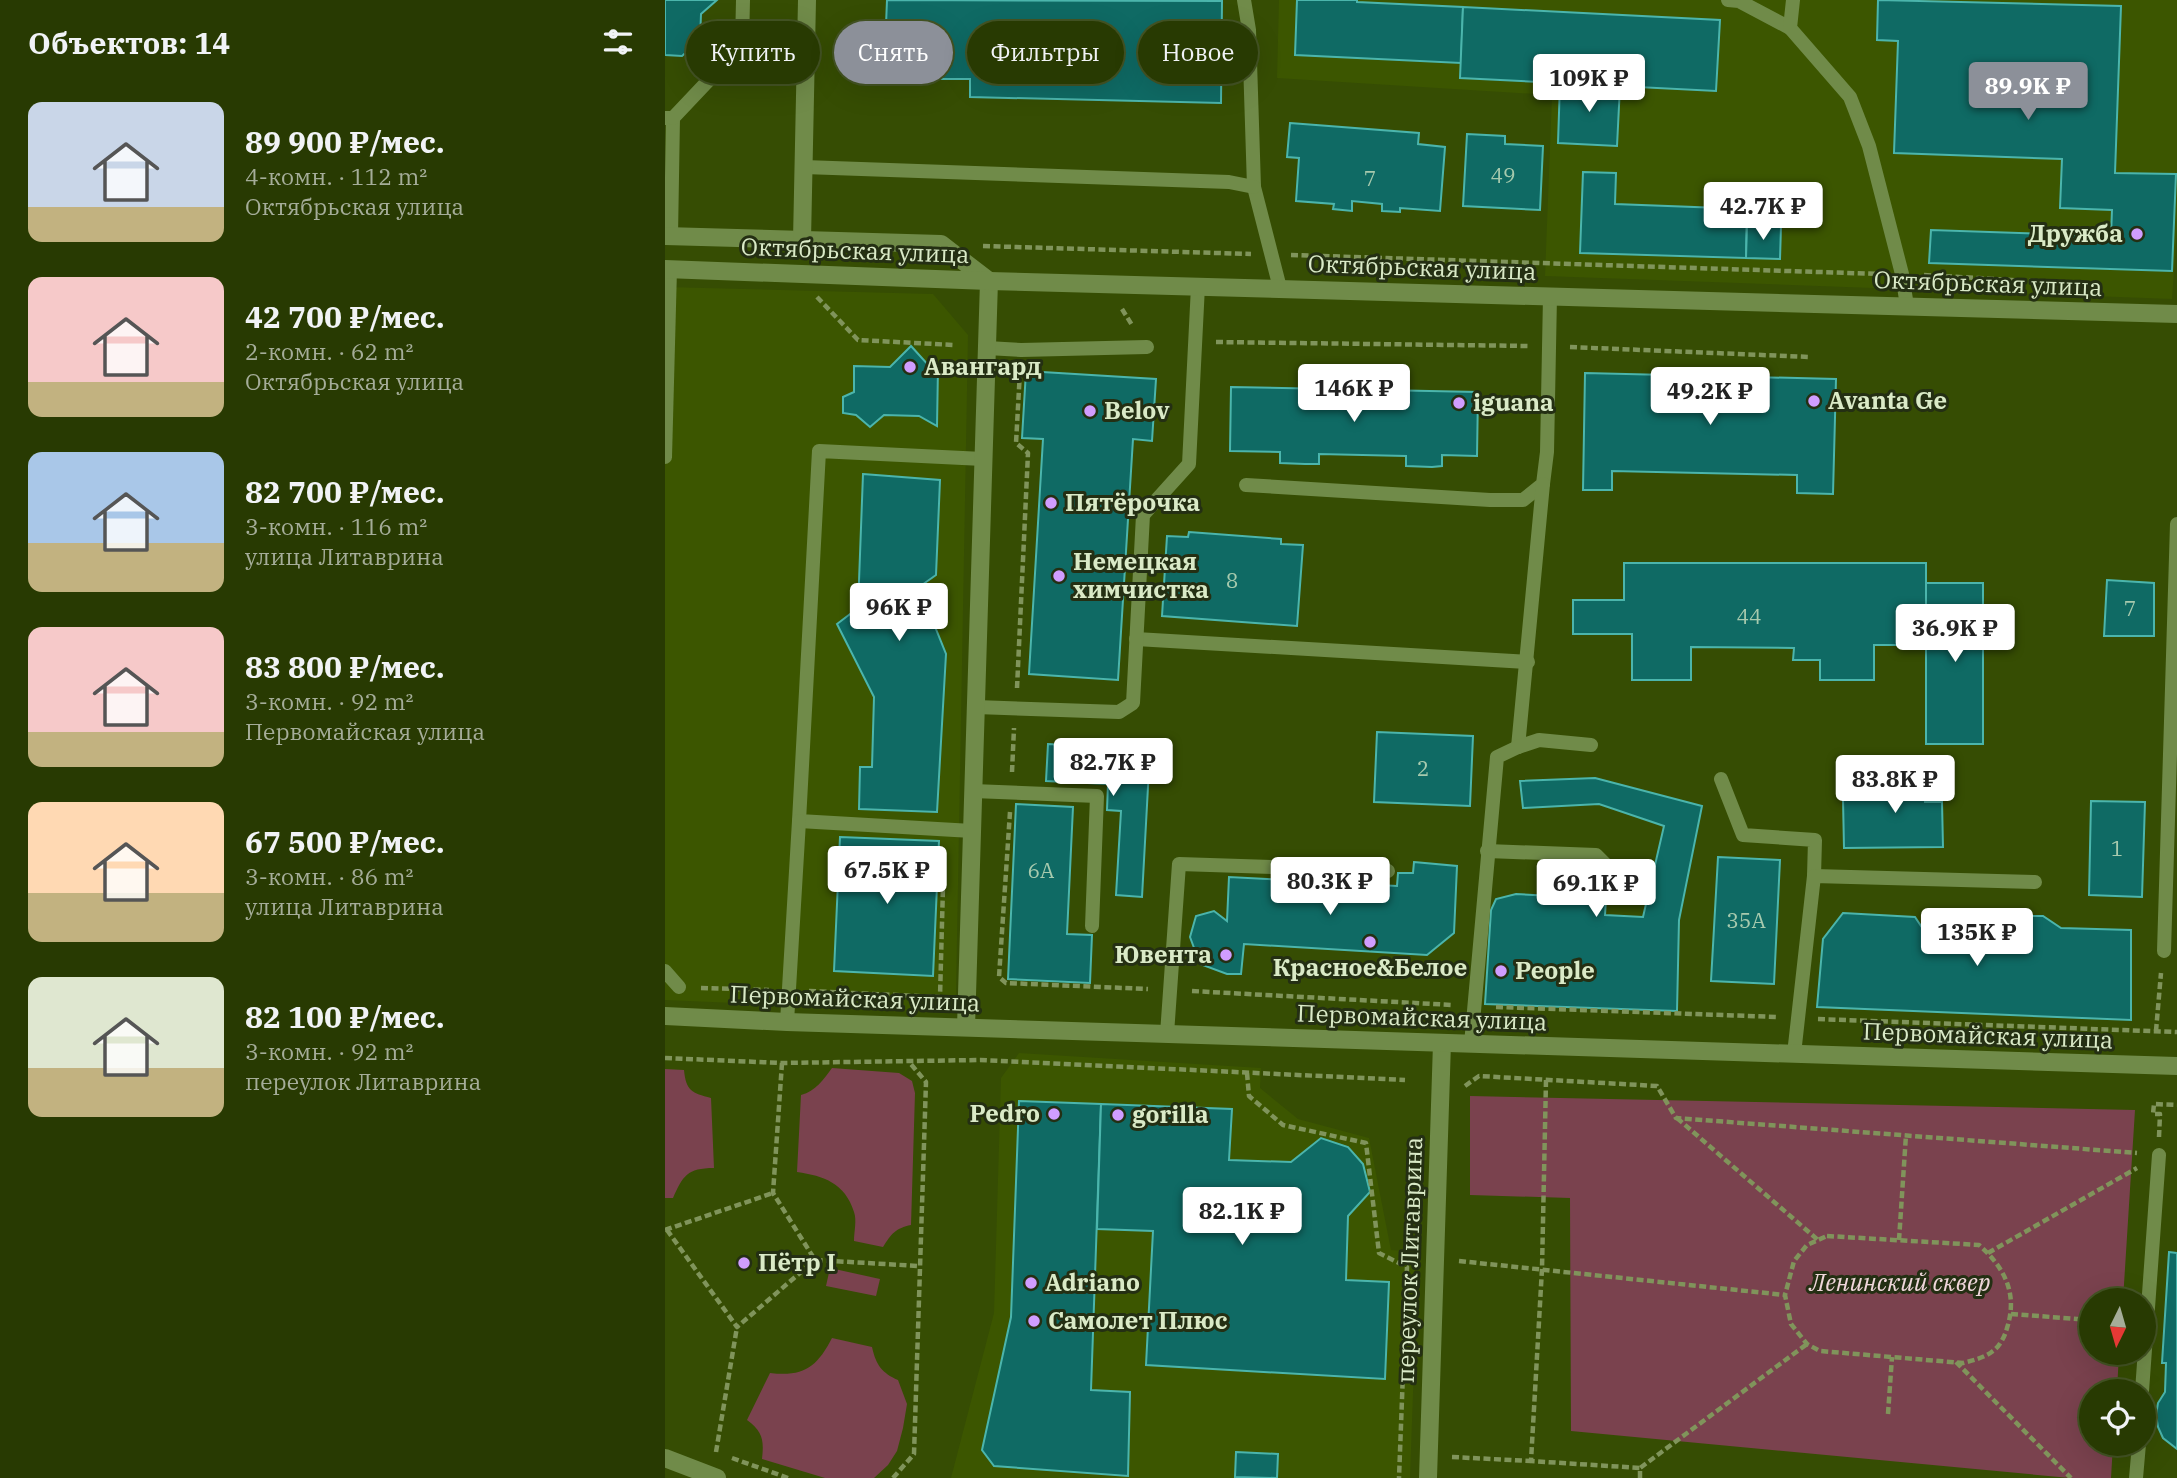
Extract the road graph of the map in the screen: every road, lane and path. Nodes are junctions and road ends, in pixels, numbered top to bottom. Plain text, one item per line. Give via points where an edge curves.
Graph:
1 (743, 0) edge
2 (807, 0) edge
3 (1244, 0) edge
4 (1728, 0) edge
5 (1793, 0) edge
6 (1790, 29) junction
7 (669, 118) edge
8 (804, 167) junction
9 (1254, 187) junction
10 (668, 236) edge
11 (802, 240) junction
12 (981, 246) dead end
13 (1272, 255) junction
14 (668, 269) edge
15 (1902, 274) junction
16 (989, 281) junction
17 (1198, 286) junction
18 (2108, 286) dead end
19 (1280, 288) junction
20 (815, 296) dead end
21 (1550, 296) junction
22 (1907, 306) junction
23 (2177, 314) edge
24 (1195, 342) junction
25 (954, 345) dead end
26 (1549, 346) junction
27 (1147, 347) dead end
28 (987, 348) junction
29 (1810, 357) dead end
30 (665, 457) edge
31 (983, 459) junction
32 (1543, 484) junction
33 (1246, 485) dead end
34 (2177, 524) edge
35 (1136, 639) junction
36 (1528, 662) junction
37 (976, 707) junction
38 (1591, 744) dead end
39 (1518, 747) junction
40 (1721, 779) dead end
41 (973, 791) junction
42 (799, 821) junction
43 (945, 829) junction
44 (972, 831) junction
45 (1487, 851) junction
46 (1388, 871) dead end
47 (1814, 876) junction
48 (2035, 882) dead end
49 (1625, 884) dead end
50 (1092, 926) dead end
51 (2164, 951) joint
52 (665, 971) edge
53 (679, 987) joint
54 (789, 990) junction
55 (665, 1016) edge
56 (787, 1022) junction
57 (966, 1027) junction
58 (2177, 1032) edge
59 (1167, 1034) junction
60 (1442, 1043) junction
61 (1471, 1044) junction
62 (1794, 1054) junction
63 (665, 1058) edge
64 (909, 1062) junction
65 (782, 1063) junction
66 (2177, 1066) edge
67 (1247, 1073) junction
68 (1405, 1080) dead end
69 (1546, 1080) junction
70 (1465, 1097) dead end
71 (2177, 1105) edge
72 (2153, 1114) dead end
73 (1677, 1118) junction
74 (1906, 1135) junction
75 (2159, 1155) junction
76 (773, 1193) junction
77 (666, 1230) edge
78 (1818, 1240) junction
79 (1899, 1240) junction
80 (1459, 1247) dead end
81 (1988, 1253) junction
82 (815, 1260) junction
83 (919, 1266) junction
84 (1542, 1269) junction
85 (1786, 1295) junction
86 (2011, 1314) junction
87 (2079, 1319) edge
88 (737, 1327) junction
89 (1807, 1344) junction
90 (1892, 1357) junction
91 (1956, 1362) junction
92 (2143, 1379) edge
93 (1888, 1414) dead end
94 (716, 1452) dead end
95 (2138, 1456) edge
96 (665, 1458) edge
97 (1531, 1461) junction
98 (1451, 1467) dead end
99 (1640, 1468) junction
100 (717, 1478) edge
101 (893, 1478) edge
102 (1399, 1478) edge
103 (1428, 1478) edge
104 (1640, 1478) edge
105 (2071, 1478) edge
106 (2136, 1478) edge

1 - 7 lane via 742,45
2 - 8 street
3 - 9 lane
4 - 6 lane via 1739,1
5 - 6 lane
6 - 15 lane via 1850,97 1869,146
7 - 10 lane
8 - 9 lane via 1229,182
8 - 11 street
9 - 13 lane
10 - 11 street
11 - 16 street via 941,244
12 - 13 path
13 - 15 path
13 - 19 lane
14 - 16 street, Октябрьская улица
14 - 30 lane
15 - 18 path
15 - 22 lane
16 - 17 street, Октябрьская улица
16 - 28 street
17 - 19 street, Октябрьская улица
17 - 24 lane
19 - 21 street, Октябрьская улица
20 - 25 path via 858,340
21 - 22 street, Октябрьская улица
21 - 26 lane
22 - 23 street, Октябрьская улица
24 - 26 path
24 - 35 lane via 1189,464 1143,515
26 - 29 path
26 - 32 lane
27 - 28 lane
28 - 31 street
31 - 37 street
31 - 42 lane via 819,450
32 - 33 lane via 1523,500
32 - 36 lane
34 - 51 lane
35 - 36 lane
35 - 37 lane via 1133,703 1119,712
36 - 39 lane
37 - 41 street
38 - 39 lane via 1539,740
39 - 45 lane via 1497,757
40 - 47 lane via 1743,835 1815,840
41 - 44 street
41 - 50 lane via 1097,796
42 - 43 lane
42 - 54 lane
43 - 44 lane
43 - 54 path via 940,997
44 - 57 street
45 - 49 lane via 1596,855
45 - 61 lane
46 - 59 lane via 1179,864
47 - 48 lane
47 - 62 lane
51 - 58 path via 2156,1031
52 - 53 lane
53 - 54 path
54 - 56 lane
55 - 56 street, Первомайская улица
56 - 57 street, Первомайская улица
57 - 59 street, Первомайская улица
59 - 60 street, Первомайская улица
60 - 61 street, Первомайская улица
60 - 103 street, переулок Литаврина
61 - 62 street, Первомайская улица
62 - 66 street, Первомайская улица
63 - 65 path
64 - 65 path
64 - 67 path via 980,1060
64 - 83 path via 926,1082
65 - 76 path
67 - 68 path
67 - 102 path via 1249,1096 1283,1125 1366,1143 1378,1253 1406,1268
69 - 70 path via 1479,1076 1465,1084
69 - 73 path via 1657,1086
69 - 84 path
71 - 72 path via 2154,1104
73 - 74 path
73 - 78 path
74 - 75 path
74 - 79 path
75 - 81 path
75 - 92 lane
76 - 77 path
76 - 82 path
77 - 88 path
78 - 79 path via 1827,1236
78 - 85 path via 1794,1261
79 - 81 path via 1979,1245
80 - 84 path via 1459,1261
81 - 86 path via 2005,1275
82 - 83 path
82 - 88 path
83 - 101 path via 914,1454
84 - 85 path
84 - 97 path
85 - 89 path via 1791,1324
86 - 87 path
86 - 91 path via 1997,1349 1982,1358
88 - 94 path
89 - 90 path via 1821,1351
89 - 99 path
90 - 91 path
90 - 93 path
91 - 105 path
95 - 106 lane
96 - 100 street
97 - 98 path via 1452,1457
97 - 99 path
99 - 104 path

